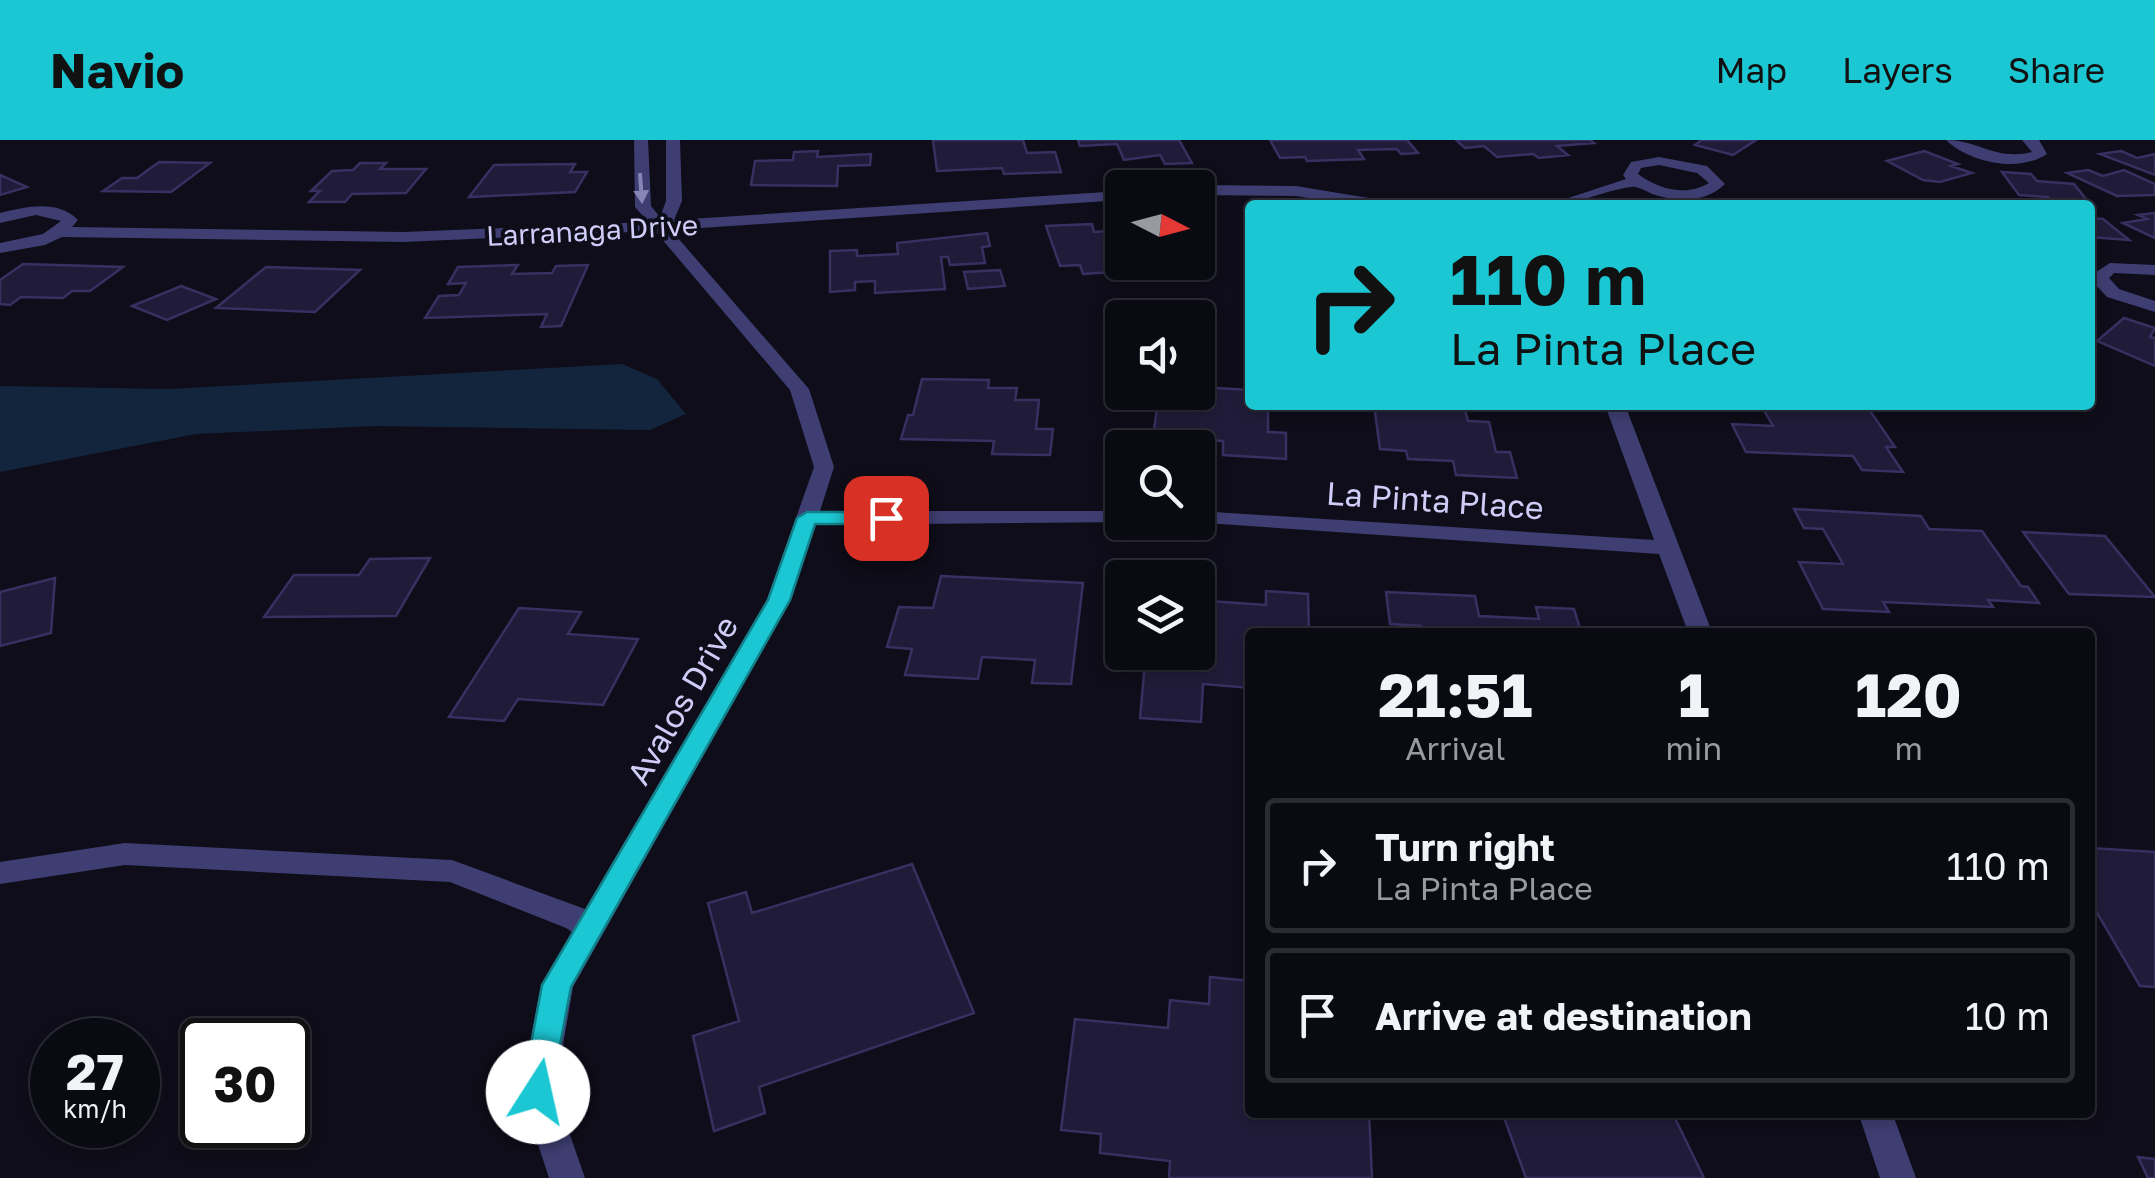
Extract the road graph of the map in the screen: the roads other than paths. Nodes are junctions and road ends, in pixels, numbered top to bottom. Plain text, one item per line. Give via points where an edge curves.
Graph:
1 (642, 140) edge
2 (673, 140) edge
3 (1954, 140) edge
4 (2032, 140) edge
5 (1636, 180) junction
6 (1215, 190) edge
7 (1105, 196) edge
8 (1351, 200) edge
9 (1571, 200) edge
10 (0, 218) edge
11 (664, 228) junction
12 (60, 232) junction
13 (0, 248) edge
14 (2155, 270) edge
15 (2155, 307) edge
16 (1618, 410) edge
17 (807, 518) junction
18 (1105, 518) edge
19 (1215, 519) edge
20 (1669, 548) junction
21 (1699, 628) edge
22 (0, 872) edge
23 (588, 928) junction
24 (1876, 1118) edge
25 (567, 1178) edge
26 (1898, 1178) edge

1 -> 11 street, Avalos Drive via 643,207
2 - 11 street via 674,201
3 - 4 street via 1972,152 2013,159 2040,154
5 - 5 street via 1630,170 1659,161 1702,169 1718,184 1683,194
5 - 9 street
6 - 8 street via 1296,191
7 - 11 street, Larranaga Drive
10 - 12 street via 59,212 70,220
11 - 12 street, Larranaga Drive via 403,237
11 - 17 street, Avalos Drive via 799,389 824,466
12 - 13 street, Larranaga Drive
14 - 15 street via 2110,268 2099,278 2113,292
16 - 20 street
17 - 18 street
17 - 23 street, Avalos Drive via 779,600
19 - 20 street, La Pinta Place
20 - 21 street
22 - 23 street via 125,854 452,871
23 - 25 street, Avalos Drive via 557,985 538,1092
24 - 26 street

